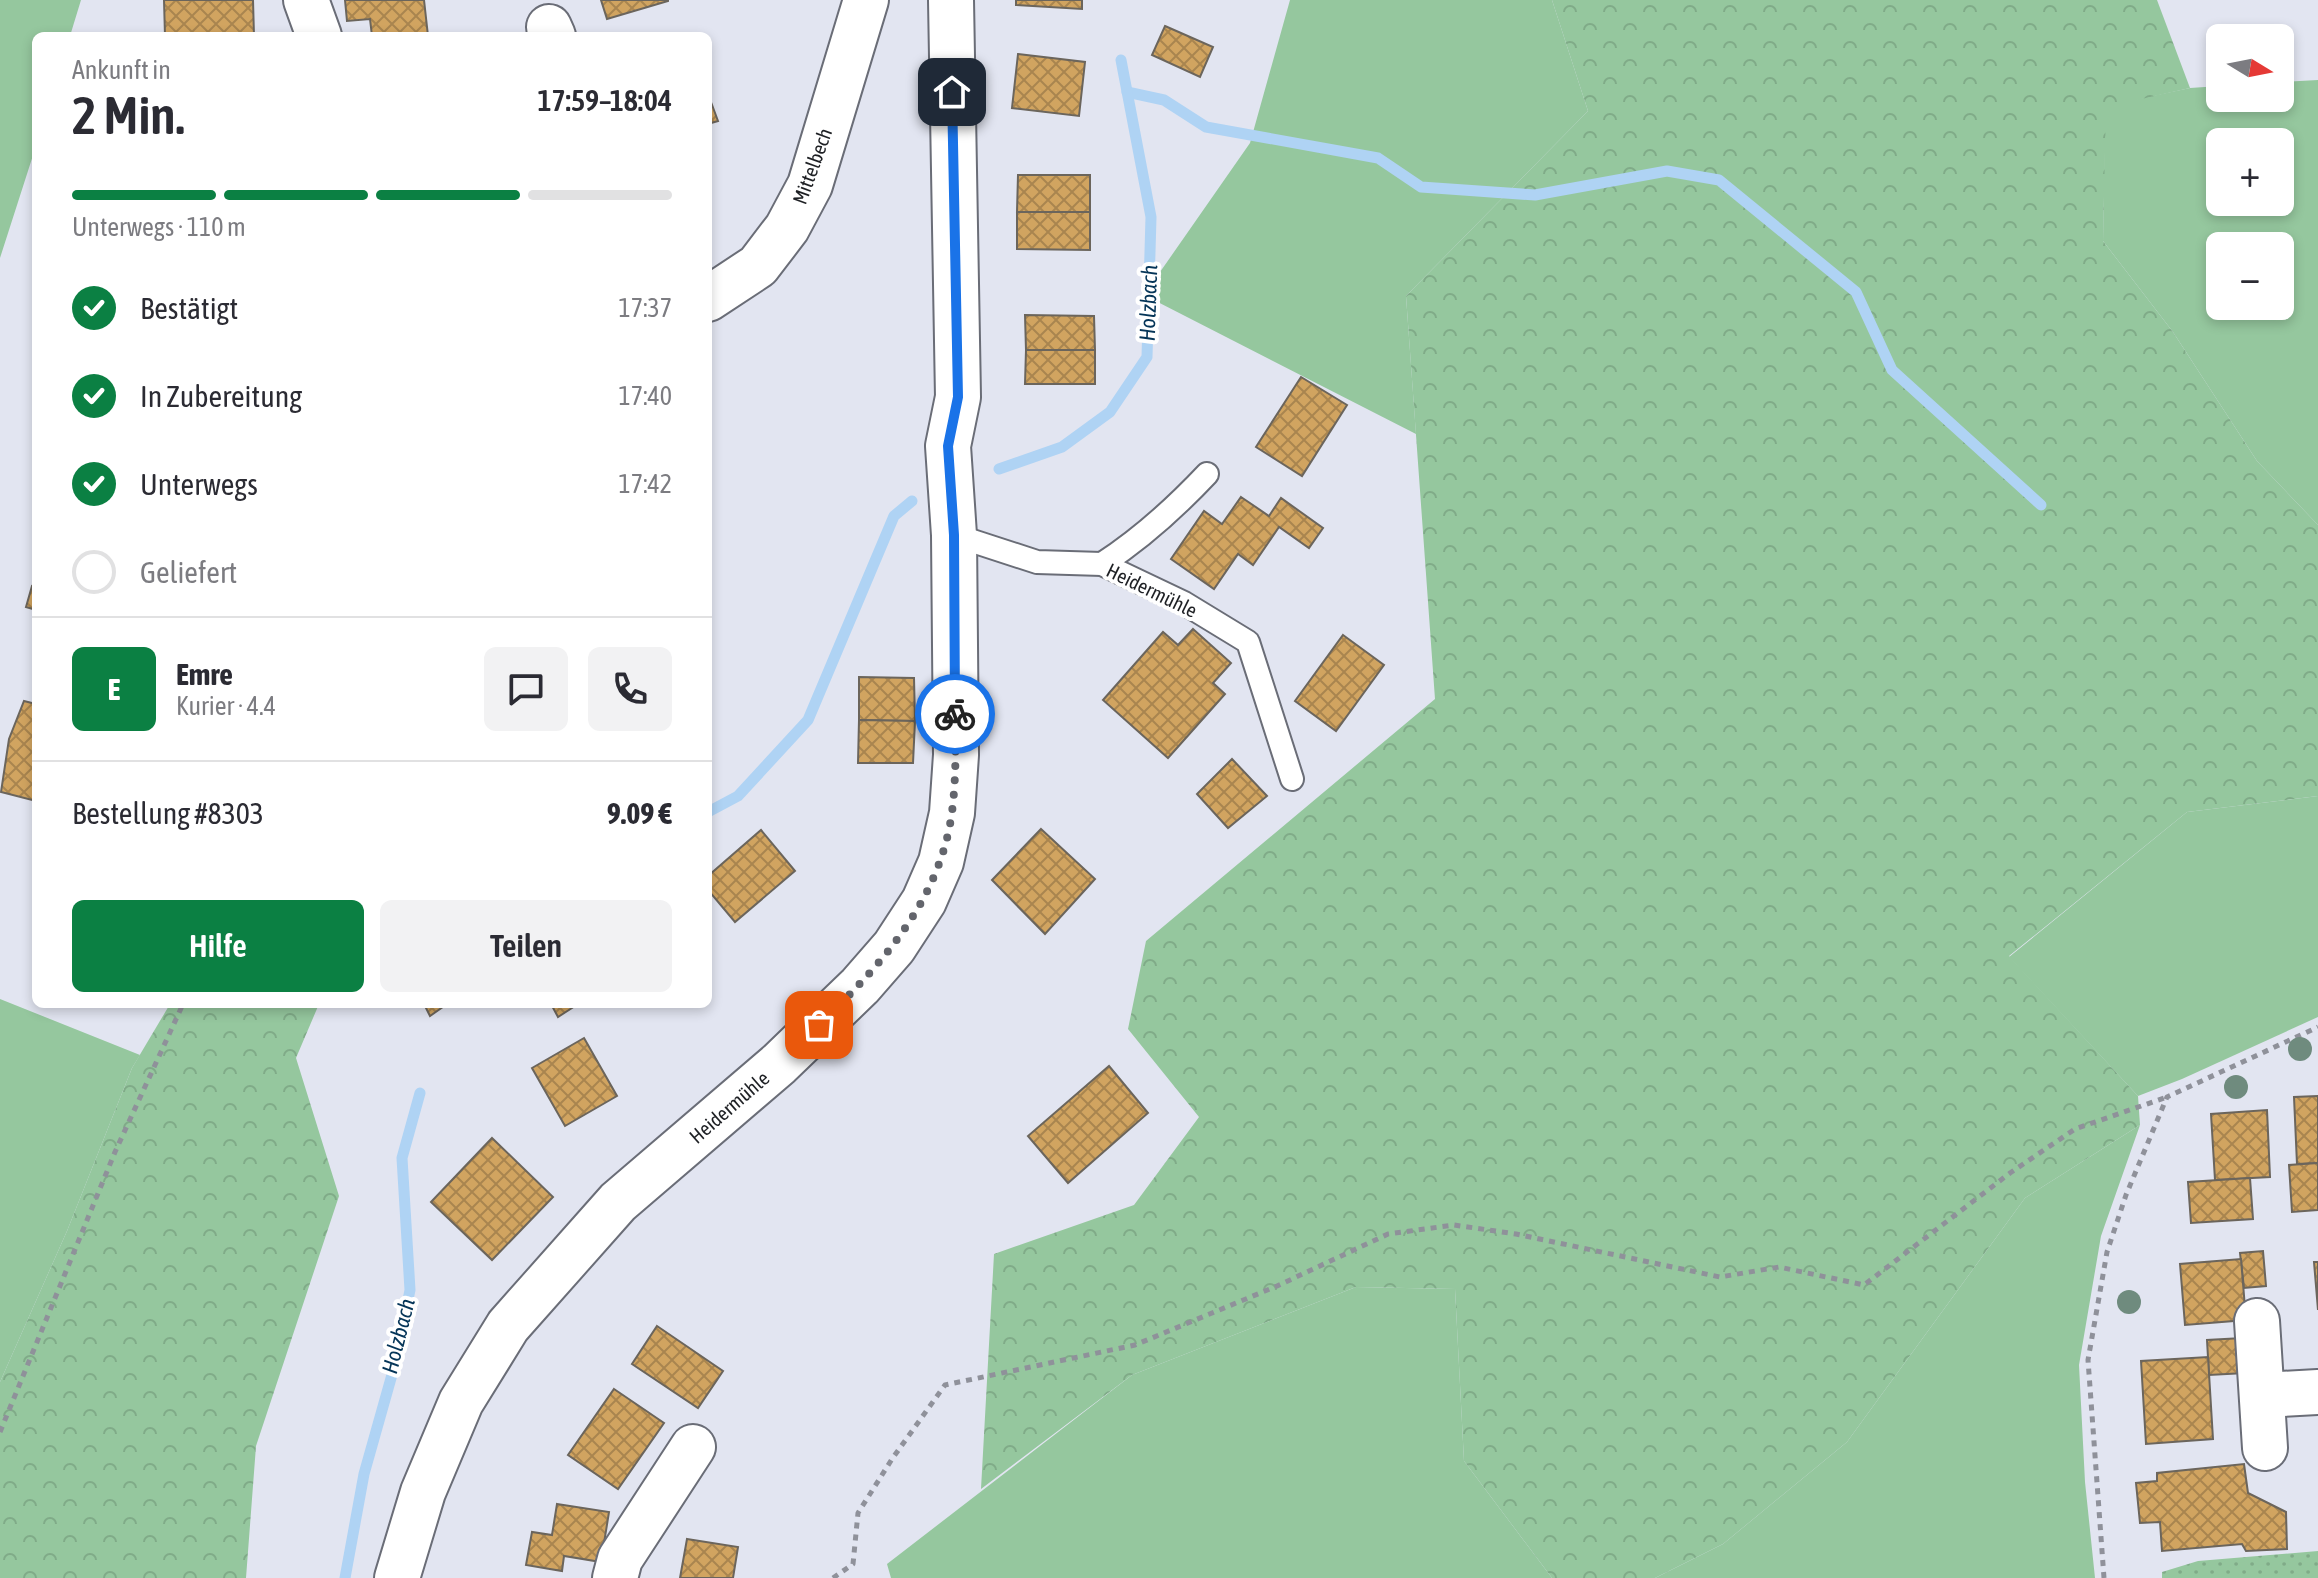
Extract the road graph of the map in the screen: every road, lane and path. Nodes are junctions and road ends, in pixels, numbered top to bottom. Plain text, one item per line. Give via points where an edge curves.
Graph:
1 (306, 0) edge
2 (866, 0) edge
3 (951, 0) edge
4 (318, 32) edge
5 (712, 296) edge
6 (1207, 474) dead end
7 (954, 535) junction
8 (1102, 564) junction
9 (1292, 779) dead end
10 (181, 1008) edge
11 (2318, 1027) edge
12 (2167, 1097) junction
13 (2257, 1321) dead end
14 (2318, 1392) edge
15 (2262, 1395) junction
16 (0, 1432) edge
17 (693, 1447) dead end
18 (2265, 1448) dead end
19 (397, 1578) edge
20 (615, 1578) edge
21 (833, 1578) edge
22 (2104, 1578) edge

1 - 4 street
2 - 5 street, Mittelbech via 810,185 758,266
3 - 7 street via 958,397 948,446
6 - 8 lane via 1165,518
7 - 8 lane, Heidermühle via 1037,562
7 - 19 street, Heidermühle via 952,813 941,862 924,901 860,986 779,1064 618,1202 508,1326 461,1402 423,1492
8 - 9 lane, Heidermühle via 1184,603 1248,642
10 - 16 path via 115,1152
11 - 12 path
12 - 21 path via 2075,1129 1864,1285 1779,1267 1720,1277 1454,1225 1388,1234 1135,1345 945,1385 858,1513 853,1564
12 - 22 path via 2107,1252 2088,1360
13 - 15 street
14 - 15 street
15 - 18 street
17 - 20 street via 620,1559

